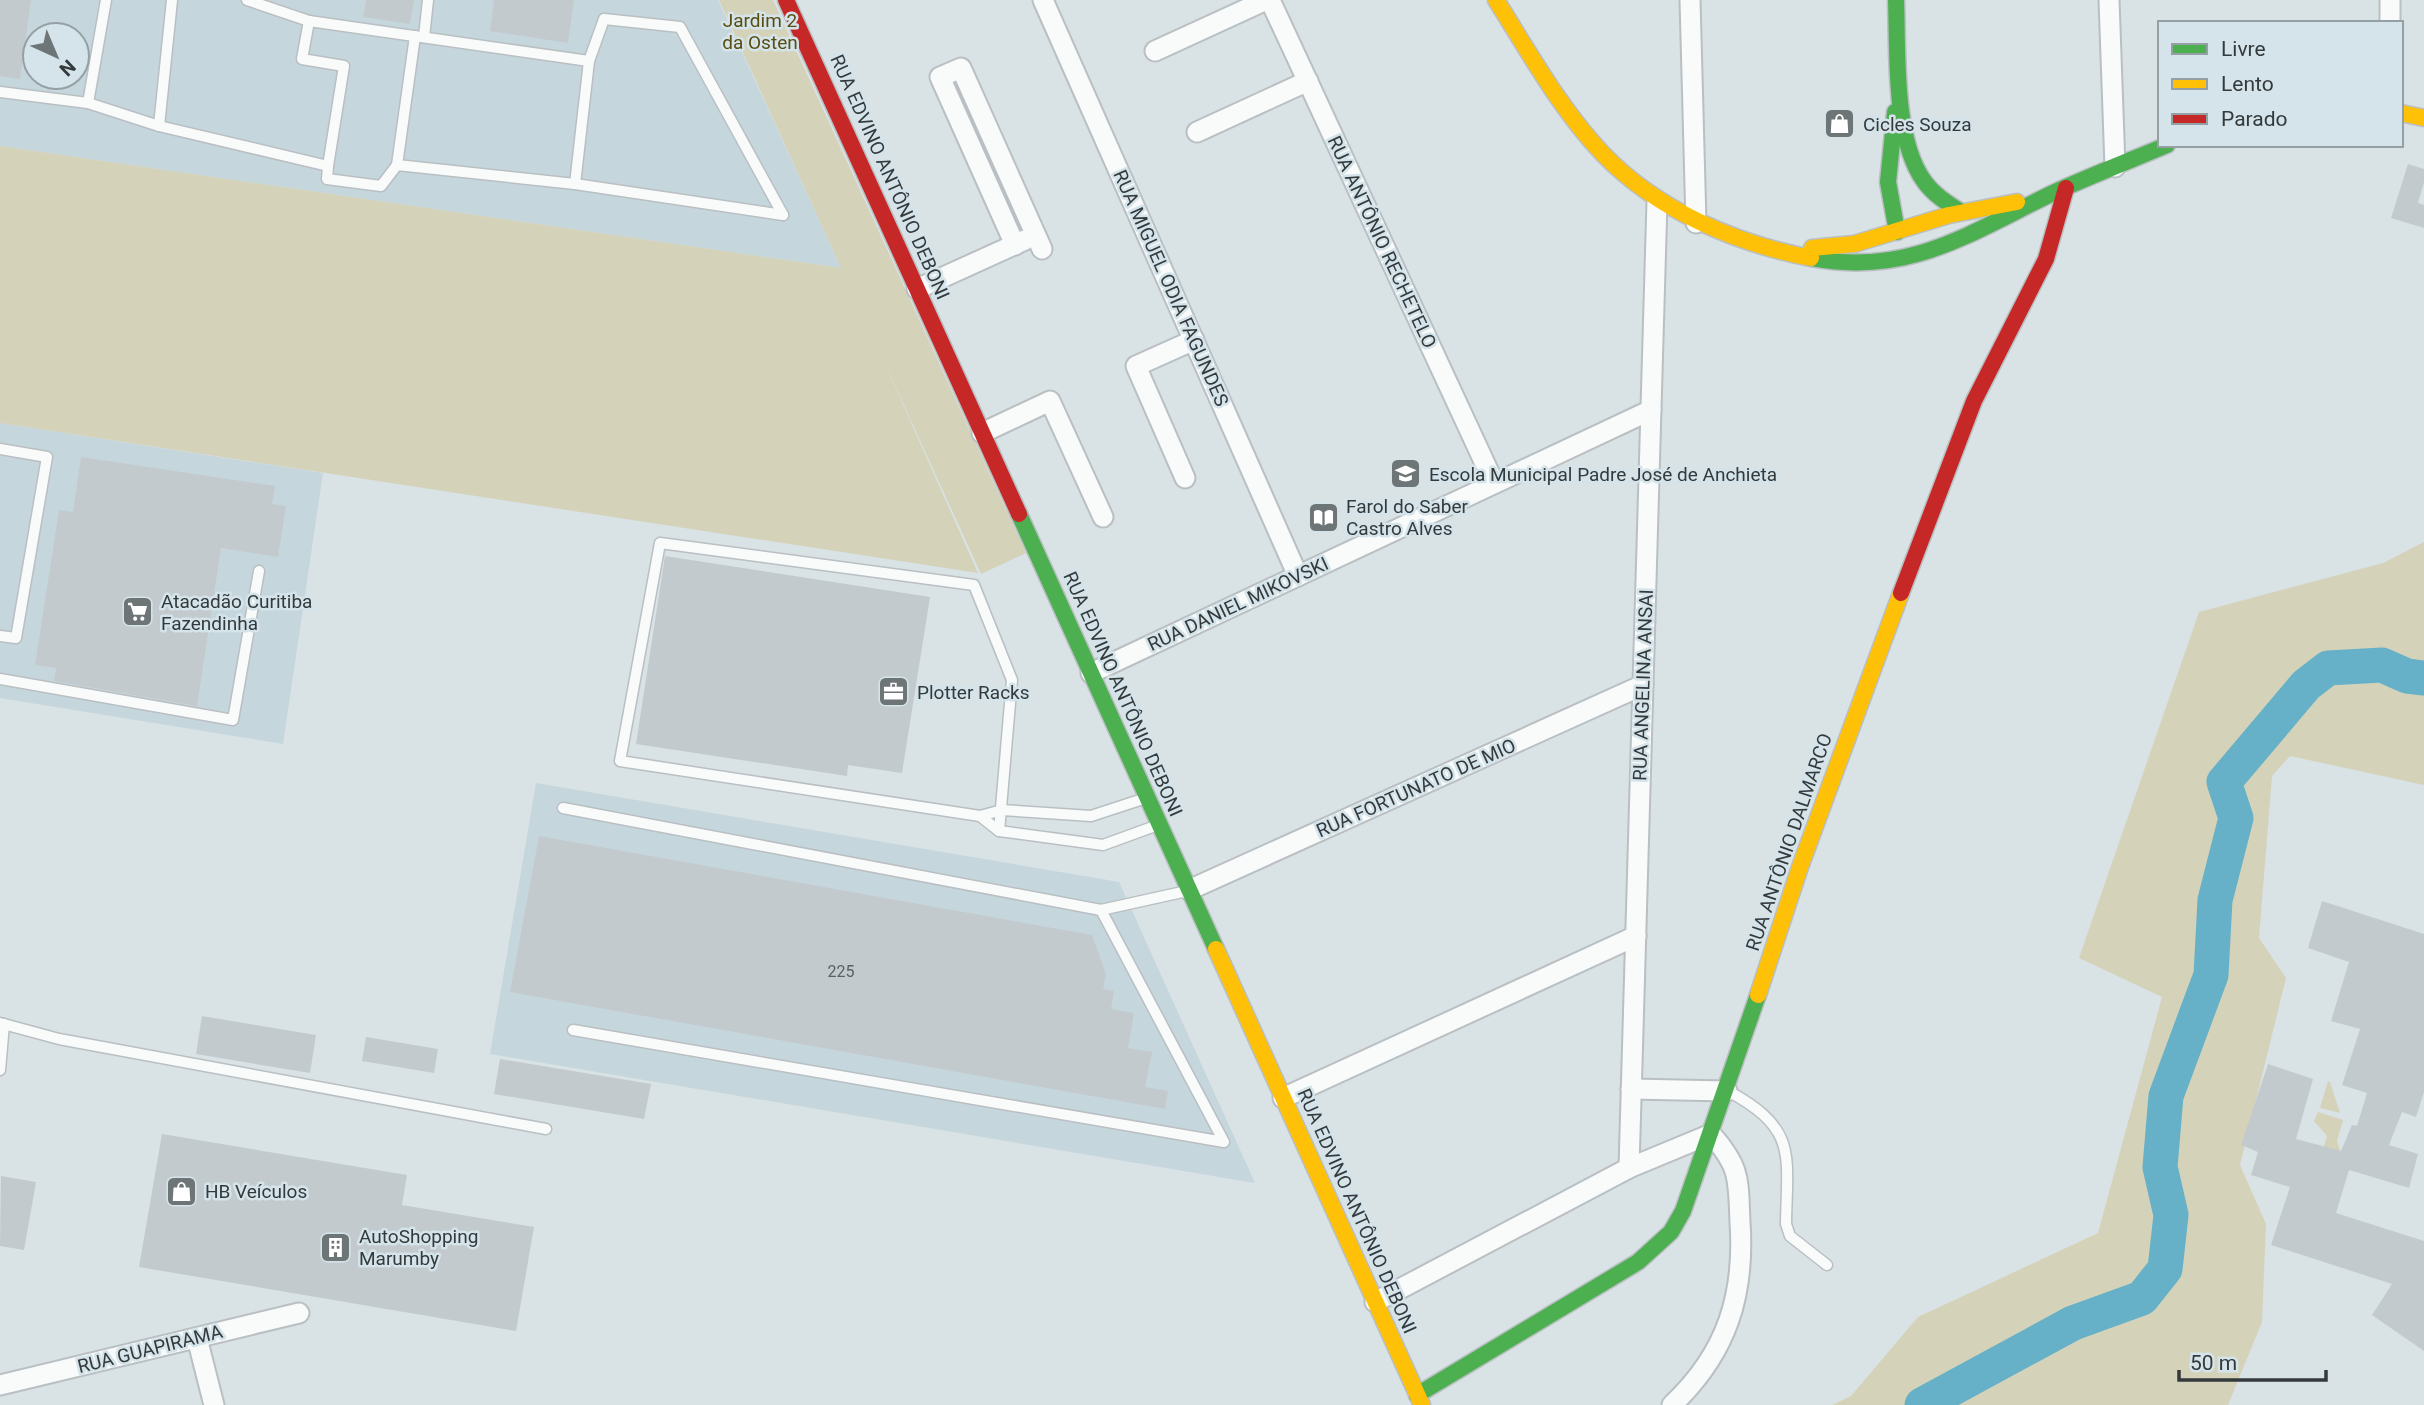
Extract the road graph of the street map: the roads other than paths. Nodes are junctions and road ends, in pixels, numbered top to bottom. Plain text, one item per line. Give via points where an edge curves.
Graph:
1 (106, 0) edge
2 (173, 0) edge
3 (247, 0) edge
4 (428, 0) edge
5 (786, 0) edge
6 (1044, 0) edge
7 (1268, 0) edge
8 (1496, 0) edge
9 (1690, 0) edge
10 (1896, 0) edge
11 (2109, 0) edge
12 (2390, 0) edge
13 (309, 21) junction
14 (2390, 21) edge
15 (419, 37) junction
16 (1155, 51) dead end
17 (589, 61) junction
18 (1899, 78) junction
19 (1308, 81) junction
20 (0, 92) edge
21 (88, 103) junction
22 (2403, 113) edge
23 (2424, 118) edge
24 (159, 126) junction
25 (1197, 132) dead end
26 (2162, 147) edge
27 (397, 164) junction
28 (328, 166) junction
29 (2115, 167) junction
30 (575, 184) junction
31 (2060, 191) junction
32 (1657, 201) junction
33 (1961, 212) junction
34 (1696, 223) junction
35 (1897, 232) junction
36 (1953, 243) junction
37 (1015, 245) junction
38 (1762, 246) junction
39 (917, 289) junction
40 (1194, 340) junction
41 (1651, 410) junction
42 (982, 433) junction
43 (0, 449) edge
44 (1185, 478) dead end
45 (1494, 483) junction
46 (1103, 517) dead end
47 (259, 571) dead end
48 (1298, 576) junction
49 (0, 636) edge
50 (1091, 673) junction
51 (0, 680) edge
52 (1643, 685) junction
53 (1147, 797) junction
54 (563, 808) dead end
55 (1002, 810) junction
56 (979, 816) junction
57 (1159, 825) junction
58 (999, 831) junction
59 (1189, 890) junction
60 (1101, 909) junction
61 (1636, 936) junction
62 (2, 1024) edge
63 (573, 1030) dead end
64 (0, 1070) edge
65 (1631, 1089) junction
66 (1727, 1091) junction
67 (1283, 1098) junction
68 (546, 1129) dead end
69 (1711, 1134) junction
70 (1629, 1168) junction
71 (1827, 1265) dead end
72 (1375, 1302) junction
73 (299, 1313) dead end
74 (197, 1338) junction
75 (0, 1385) edge
76 (1419, 1400) edge
77 (214, 1405) edge
78 (1672, 1405) edge

1 - 21 lane
2 - 24 lane
3 - 13 lane
4 - 15 lane
5 - 39 street, RUA EDVINO ANTÔNIO DEBONI
6 - 40 street, RUA MIGUEL ODIA FAGUNDES
7 - 16 street
7 - 19 street, RUA ANTÔNIO RECHETELO
8 - 32 street via 1595,149
9 - 34 street
10 - 18 street
11 - 29 street
12 - 14 street
13 - 15 lane
13 - 28 lane via 302,59 344,66
15 - 17 lane
15 - 27 lane
17 - 30 lane
17 - 30 lane via 604,19 680,27 783,215
18 - 33 street via 1920,175 1937,196
18 - 35 street via 1888,182
19 - 25 street
19 - 45 street, RUA ANTÔNIO RECHETELO
20 - 21 lane
21 - 24 lane
22 - 23 street
24 - 28 lane
26 - 29 street
27 - 28 lane via 381,186 327,179
27 - 30 lane
29 - 31 street
31 - 33 street
31 - 36 street
31 - 66 street, RUA ANTÔNIO DALMARCO via 2046,259 1974,401 1945,474 1796,880
32 - 34 street
32 - 41 street, RUA ANGELINA ANSAI
33 - 35 street
34 - 38 street
35 - 36 street
35 - 38 street via 1838,247
36 - 38 street via 1871,265 1818,262
37 - 37 street via 940,77 961,68 1039,242
37 - 39 street
39 - 42 street, RUA EDVINO ANTÔNIO DEBONI
40 - 44 street via 1136,366
40 - 48 street, RUA MIGUEL ODIA FAGUNDES
41 - 45 street, RUA DANIEL MIKOVSKI
41 - 52 street, RUA ANGELINA ANSAI
42 - 46 street via 1049,401
42 - 50 street, RUA EDVINO ANTÔNIO DEBONI
43 - 49 lane via 47,457 16,638
45 - 48 street, RUA DANIEL MIKOVSKI
47 - 51 lane via 233,720
48 - 50 street, RUA DANIEL MIKOVSKI
50 - 53 street, RUA EDVINO ANTÔNIO DEBONI
52 - 59 street, RUA FORTUNATO DE MIO
52 - 61 street, RUA ANGELINA ANSAI
53 - 55 lane via 1091,816
53 - 57 street, RUA EDVINO ANTÔNIO DEBONI
54 - 60 lane
55 - 56 lane
55 - 56 lane via 1012,680 974,585 660,543 620,761
55 - 58 lane
56 - 58 lane
57 - 58 lane via 1103,845
57 - 59 street, RUA EDVINO ANTÔNIO DEBONI
59 - 60 lane
59 - 67 street, RUA EDVINO ANTÔNIO DEBONI
60 - 63 lane via 1224,1142
61 - 65 street, RUA ANGELINA ANSAI
61 - 67 street
62 - 64 lane
62 - 68 lane via 59,1039
65 - 66 street
65 - 70 street, RUA ANGELINA ANSAI
66 - 69 street, RUA ANTÔNIO DALMARCO
66 - 71 lane via 1773,1123 1787,1149 1786,1224 1790,1236
67 - 72 street, RUA EDVINO ANTÔNIO DEBONI
69 - 70 street
69 - 76 street, RUA ANTÔNIO DALMARCO via 1683,1211 1655,1249
69 - 78 street via 1730,1155 1738,1176 1739,1290 1712,1356
70 - 72 street
72 - 76 street, RUA EDVINO ANTÔNIO DEBONI
73 - 74 street, RUA GUAPIRAMA
74 - 75 street, RUA GUAPIRAMA
74 - 77 street

